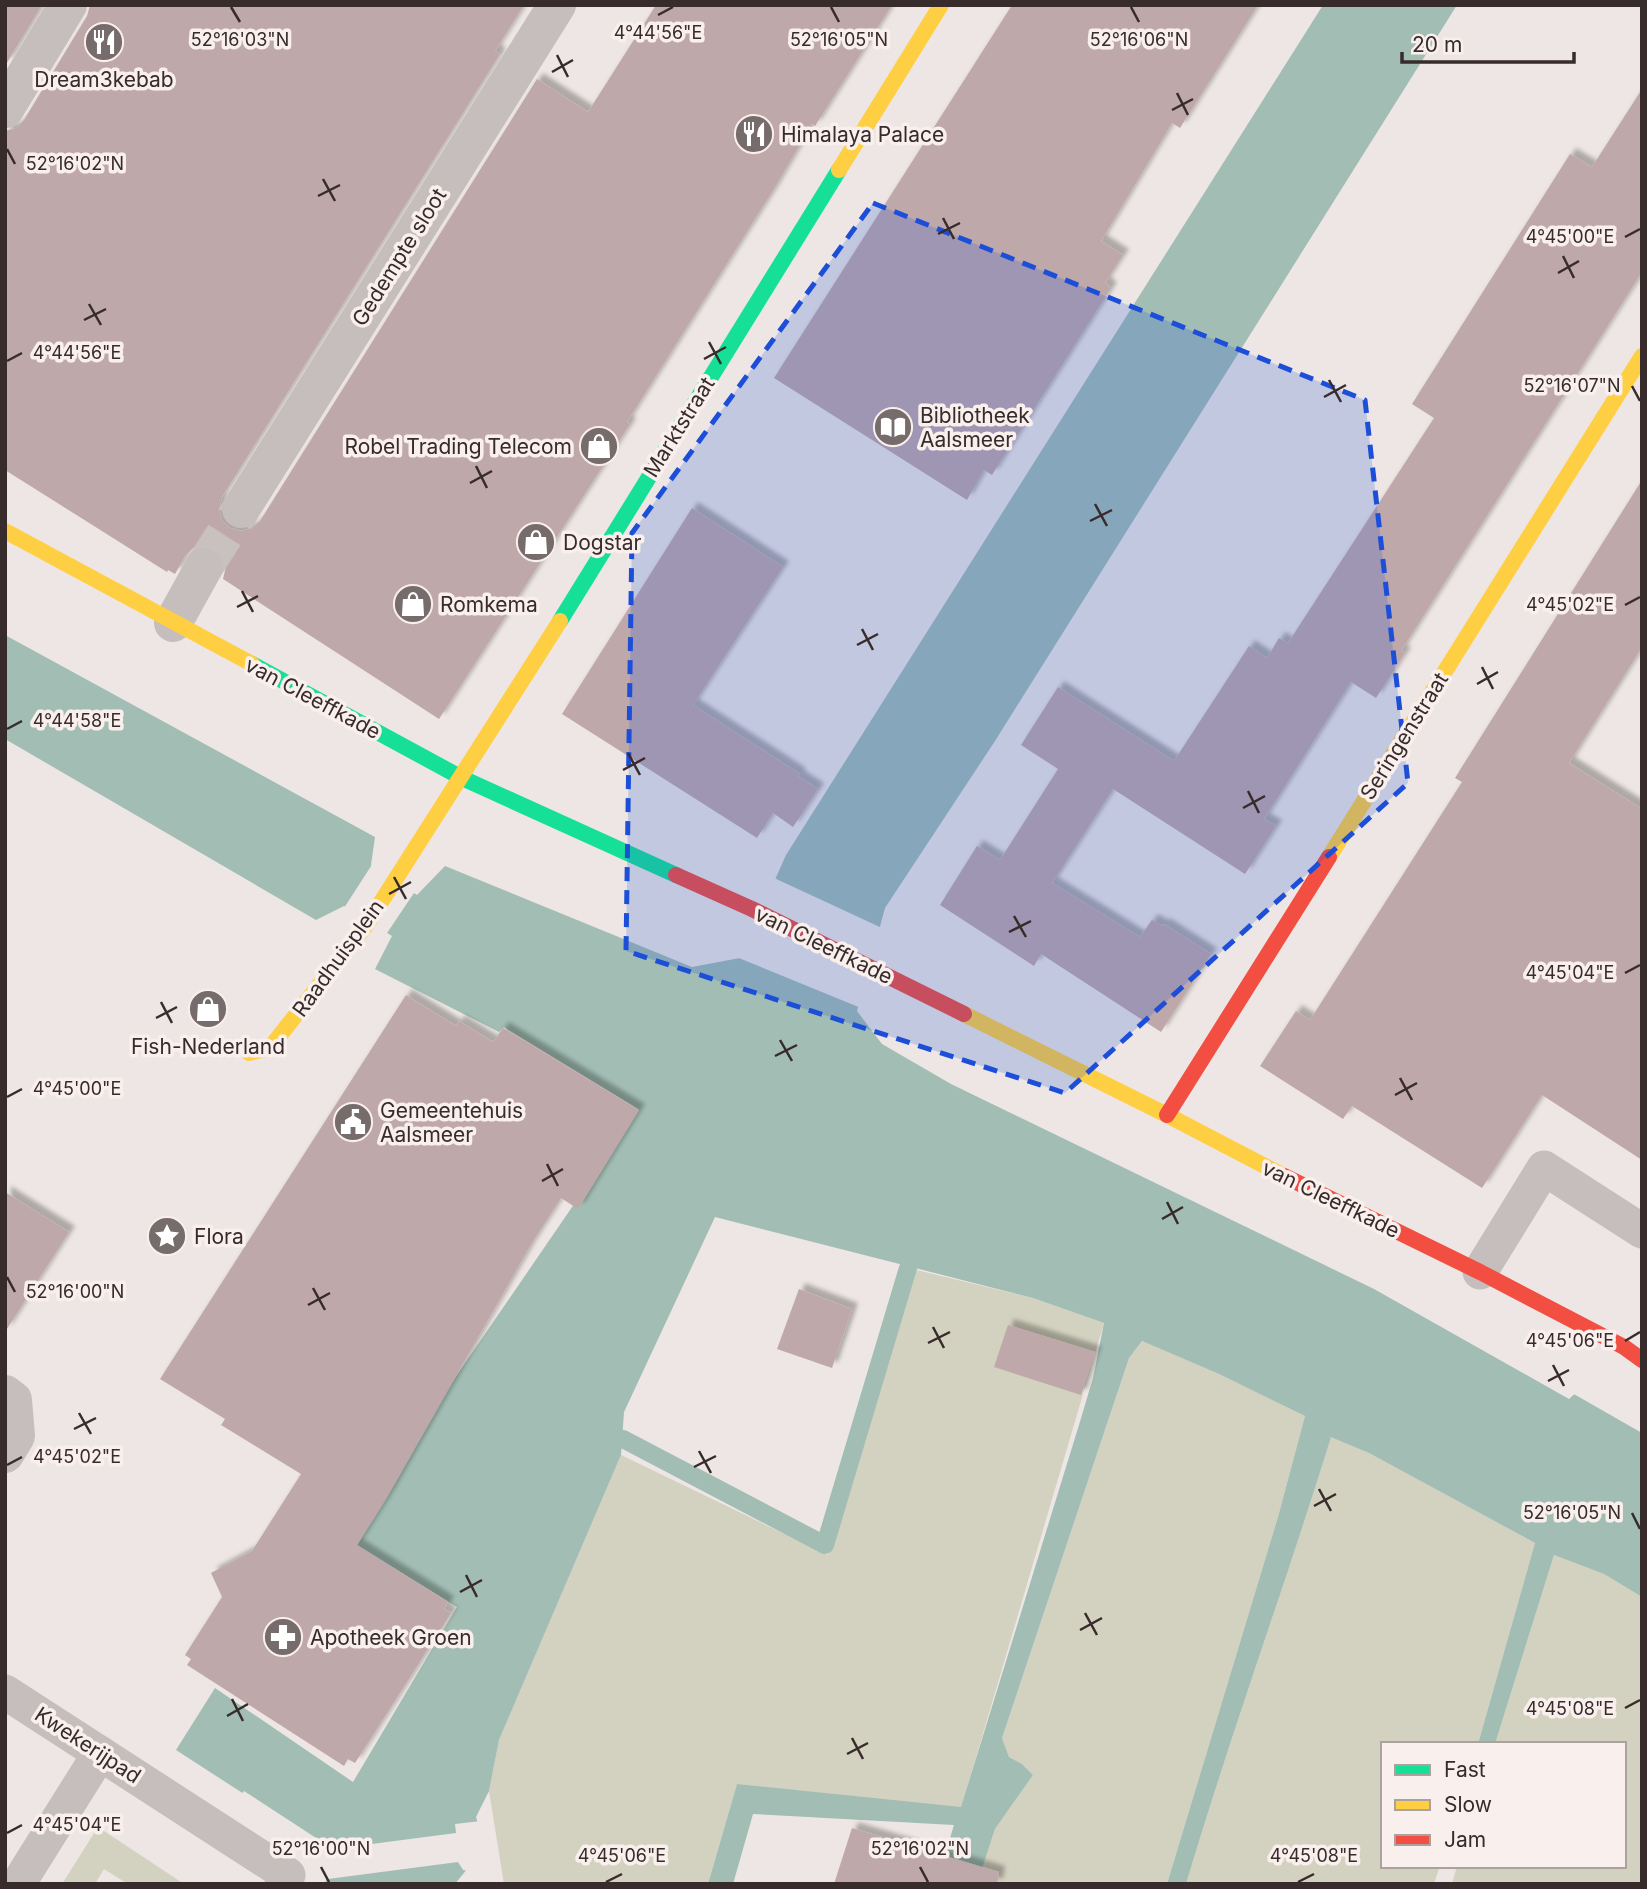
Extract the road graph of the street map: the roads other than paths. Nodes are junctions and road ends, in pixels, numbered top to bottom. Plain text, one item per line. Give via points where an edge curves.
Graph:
1 (68, 5) edge
2 (557, 5) edge
3 (941, 5) edge
4 (5, 109) edge
5 (1642, 356) edge
6 (241, 509) tunnel mouth
7 (5, 531) edge
8 (204, 567) tunnel mouth
9 (173, 623) junction
10 (462, 778) junction
11 (249, 1053) dead end
12 (1167, 1115) junction
13 (1642, 1231) edge
14 (1480, 1272) junction
15 (1642, 1360) edge
16 (9, 1397) edge
17 (5, 1454) edge
18 (5, 1692) edge
19 (100, 1754) junction
20 (18, 1884) edge
21 (282, 1884) edge

1 - 4 street
2 - 6 street, Gedempte sloot
3 - 10 street, Marktstraat
5 - 12 street, Seringenstraat
7 - 9 street, van Cleeffkade
8 - 9 street
9 - 10 street, van Cleeffkade
10 - 11 street, Raadhuisplein via 367,924 270,1048
10 - 12 street, van Cleeffkade via 752,909
12 - 14 street, van Cleeffkade
13 - 14 lane via 1544,1168
14 - 15 street, van Cleeffkade
16 - 17 street via 16,1436
18 - 19 lane, Kwekerijpad
19 - 20 lane
19 - 21 lane, Kwekerijpad via 288,1875

